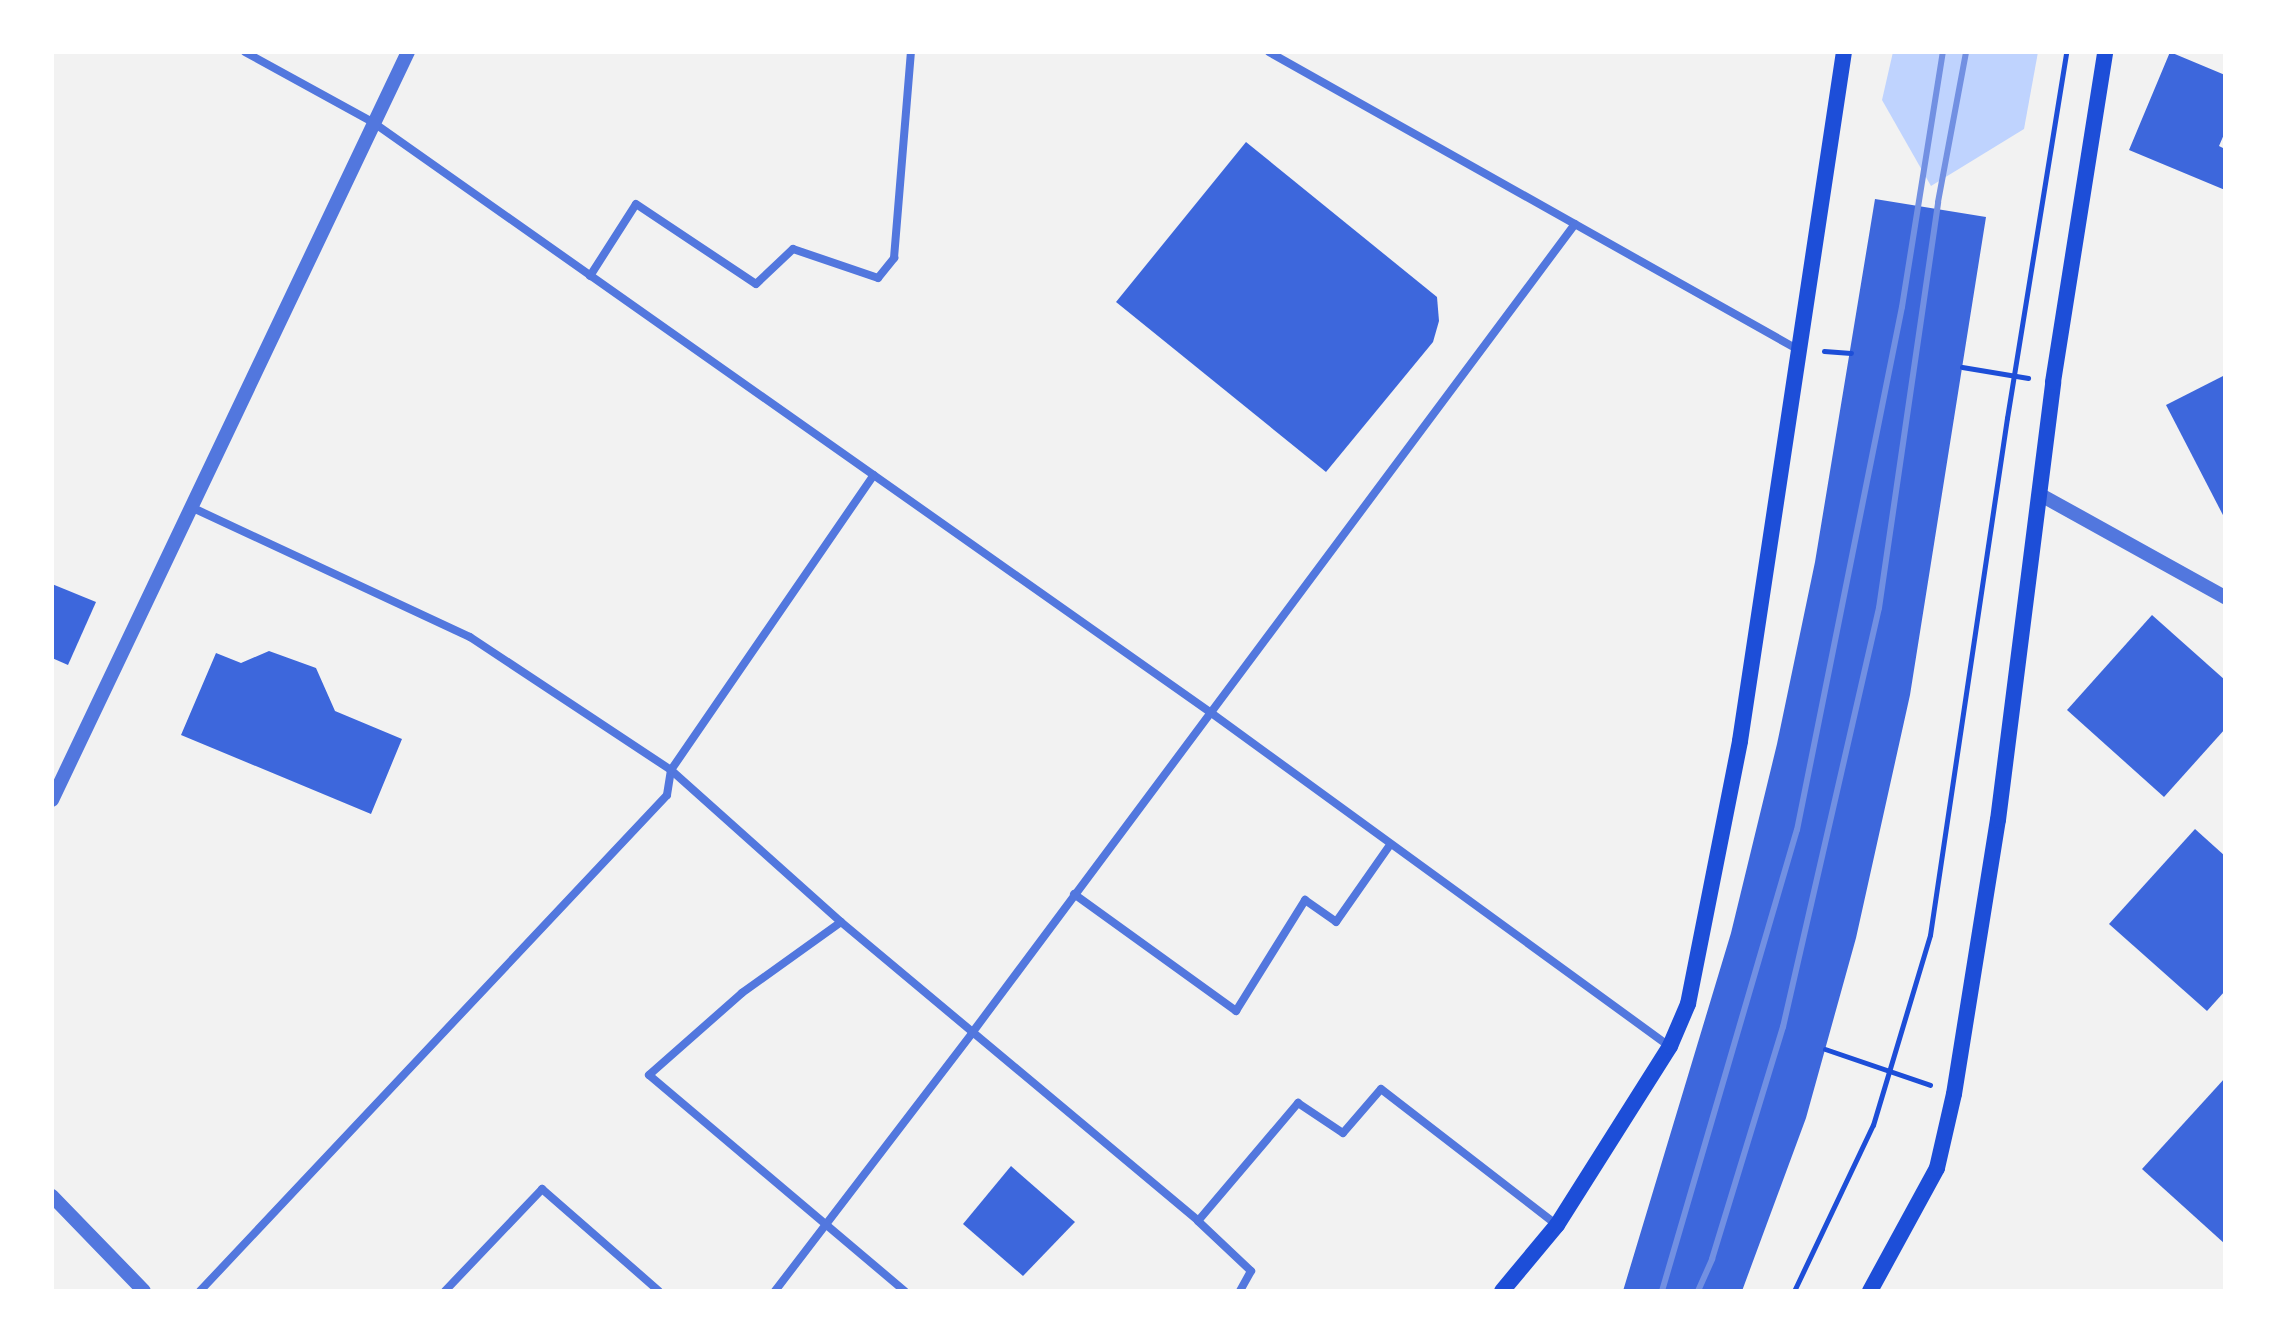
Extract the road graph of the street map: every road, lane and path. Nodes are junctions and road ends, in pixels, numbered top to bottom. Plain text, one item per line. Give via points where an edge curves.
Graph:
1 (245, 52) edge
2 (408, 52) edge
3 (911, 52) edge
4 (1269, 52) edge
5 (1844, 52) edge
6 (2066, 52) edge
7 (2105, 52) edge
8 (374, 123) junction
9 (1575, 224) junction
10 (590, 276) junction
11 (1797, 349) junction
12 (1962, 367) dead end
13 (2053, 382) junction
14 (874, 475) junction
15 (2039, 494) junction
16 (191, 507) junction
17 (2225, 597) edge
18 (1210, 712) junction
19 (671, 770) junction
20 (52, 800) edge
21 (1390, 845) junction
22 (1074, 894) junction
23 (841, 922) junction
24 (972, 1033) junction
25 (1670, 1046) junction
26 (1825, 1049) dead end
27 (1954, 1094) junction
28 (52, 1196) edge
29 (1198, 1221) junction
30 (825, 1225) junction
31 (1557, 1225) junction
32 (144, 1291) edge
33 (200, 1291) edge
34 (445, 1291) edge
35 (659, 1291) edge
36 (775, 1291) edge
37 (905, 1291) edge
38 (1240, 1291) edge
39 (1502, 1291) edge
40 (1794, 1291) edge
41 (1870, 1291) edge

1 - 8 street
2 - 8 street
3 - 10 street via 894,258 878,278 793,249 756,284 636,204
4 - 9 street
5 - 11 main road
6 - 40 path via 1930,935 1873,1125
7 - 13 main road
8 - 10 street
8 - 16 street
9 - 11 street
9 - 18 street
10 - 14 street
11 - 25 main road via 1740,741 1688,1004
12 - 13 path
13 - 15 main road
14 - 18 street
14 - 19 street
15 - 17 street
15 - 27 main road via 1998,820
16 - 19 street via 470,637
16 - 20 street
18 - 21 street
18 - 22 street
19 - 23 street
19 - 33 street via 667,795
21 - 22 street via 1336,922 1305,900 1236,1011
21 - 25 street
22 - 24 street
23 - 24 street
23 - 30 street via 742,993 649,1075
24 - 29 street
24 - 30 street
25 - 31 main road
26 - 27 path
27 - 41 main road via 1937,1168
28 - 32 street
29 - 31 street via 1298,1103 1343,1133 1381,1089
29 - 38 street via 1251,1271
30 - 36 street
30 - 37 street
31 - 39 main road
34 - 35 street via 542,1189

